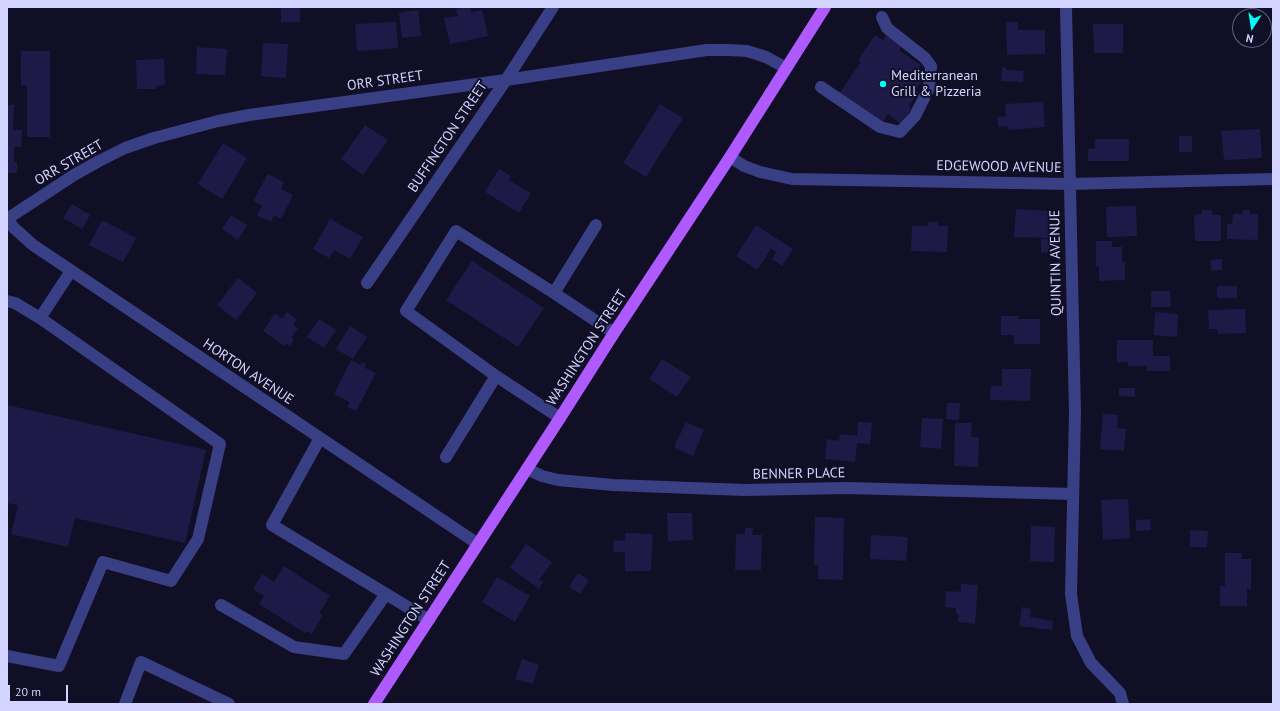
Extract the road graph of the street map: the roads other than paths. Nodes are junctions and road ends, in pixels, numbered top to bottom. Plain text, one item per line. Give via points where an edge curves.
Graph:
1 (553, 7) edge
2 (825, 7) edge
3 (1066, 7) edge
4 (882, 17) dead end
5 (786, 68) junction
6 (506, 80) junction
7 (821, 87) dead end
8 (730, 156) junction
9 (1273, 179) edge
10 (1069, 184) junction
11 (7, 219) edge
12 (596, 225) dead end
13 (71, 271) junction
14 (367, 283) dead end
15 (554, 292) junction
16 (7, 302) edge
17 (40, 318) junction
18 (614, 333) junction
19 (496, 376) junction
20 (560, 418) junction
21 (320, 438) junction
22 (446, 457) dead end
23 (527, 469) junction
24 (1073, 494) junction
25 (478, 544) junction
26 (386, 594) junction
27 (221, 605) dead end
28 (428, 620) junction
29 (7, 656) edge
30 (125, 704) edge
31 (229, 704) edge
32 (374, 704) edge
33 (1123, 704) edge

1 - 6 street, BUFFINGTON STREET
2 - 5 main road, WASHINGTON STREET
3 - 10 street, QUINTIN AVENUE
4 - 7 street via 887,28 925,58 931,66 929,88 915,116 900,132 880,127
5 - 6 street, ORR STREET via 766,57 747,51 707,50
5 - 8 main road, WASHINGTON STREET
6 - 11 street, ORR STREET via 249,115 186,128 125,148 99,161
6 - 14 street, BUFFINGTON STREET
8 - 10 street, EDGEWOOD AVENUE via 744,166 760,172 792,179
8 - 18 main road, WASHINGTON STREET
9 - 10 street, EDGEWOOD AVENUE
10 - 24 street, QUINTIN AVENUE via 1075,413
11 - 13 street, HORTON AVENUE via 23,237
12 - 15 street
13 - 17 street
13 - 21 street, HORTON AVENUE
15 - 18 street
15 - 19 street via 456,231 406,311
16 - 17 street via 15,303
17 - 29 street via 220,444 198,539 172,581 103,562 59,666
18 - 20 main road, WASHINGTON STREET
19 - 20 street
19 - 22 street
20 - 23 main road, WASHINGTON STREET
21 - 25 street, HORTON AVENUE
21 - 26 street via 272,525
23 - 24 street, BENNER PLACE via 558,480 613,485 744,490 847,488
23 - 25 main road, WASHINGTON STREET
24 - 33 street, QUINTIN AVENUE via 1071,594 1077,636 1091,663 1120,693
25 - 28 main road, WASHINGTON STREET
26 - 27 street via 344,654 294,647
26 - 28 street
28 - 32 main road, WASHINGTON STREET
30 - 31 street via 141,662

